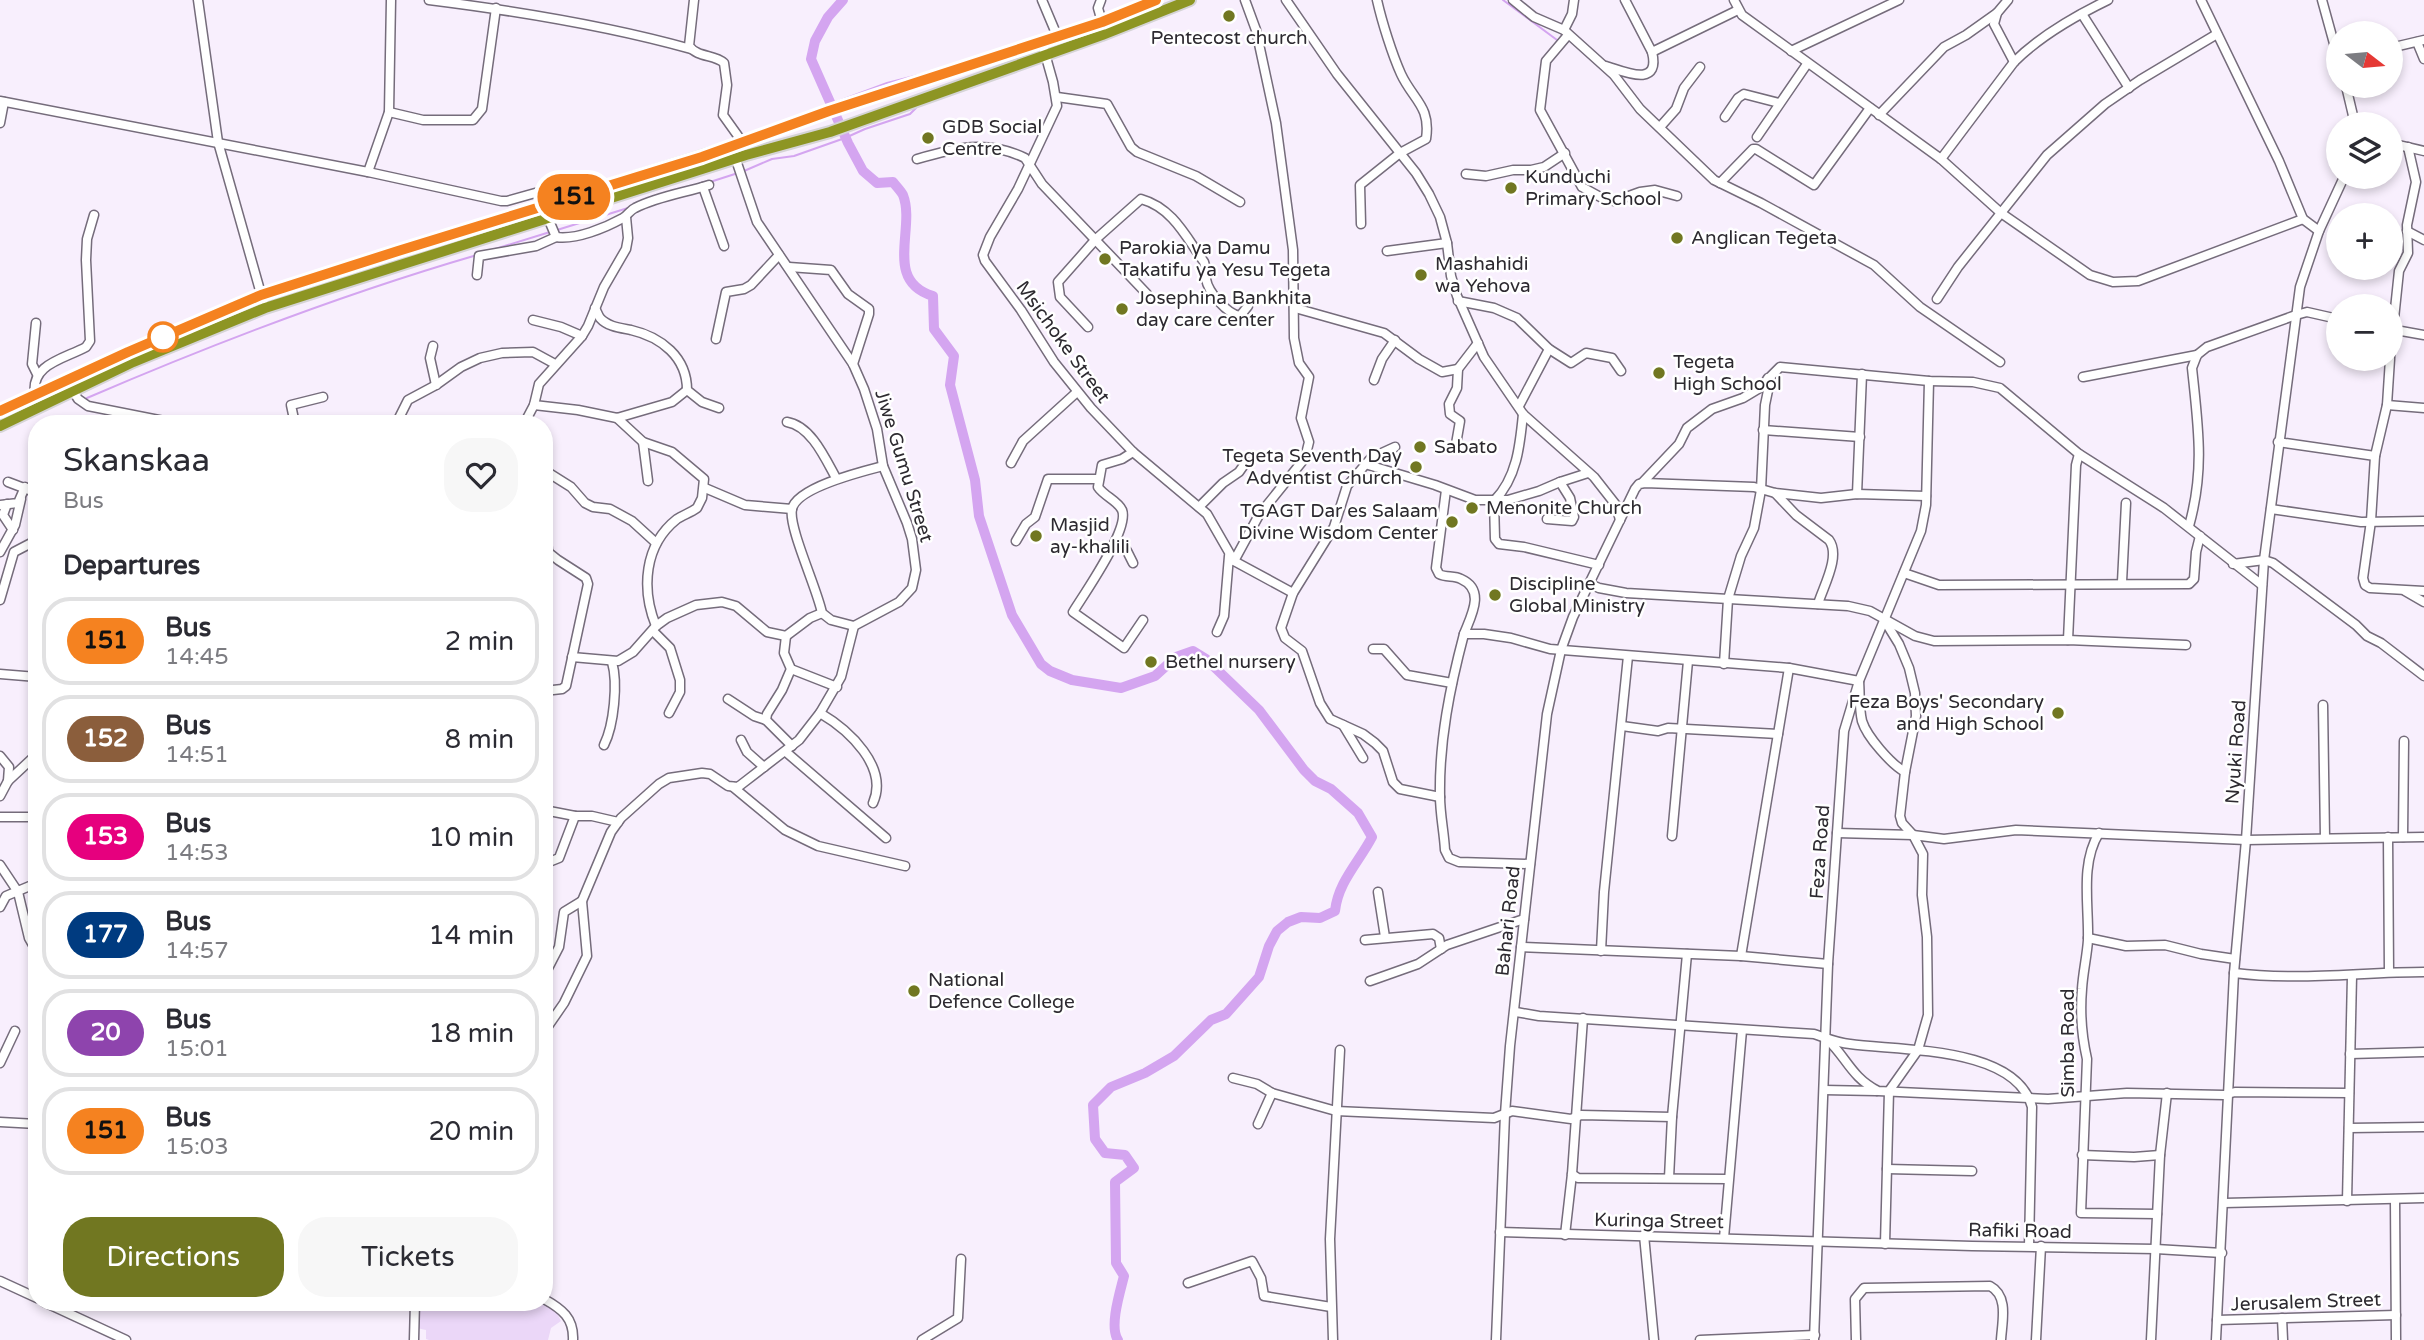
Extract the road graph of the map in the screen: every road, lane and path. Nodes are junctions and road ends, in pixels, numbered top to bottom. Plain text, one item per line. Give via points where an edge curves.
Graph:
1 (198, 0) edge
2 (391, 0) edge
3 (429, 0) edge
4 (694, 0) edge
5 (1042, 0) edge
6 (1101, 0) edge
7 (1156, 0) edge
8 (1190, 0) edge
9 (1245, 0) edge
10 (1286, 0) edge
11 (1377, 0) edge
12 (1513, 0) edge
13 (1574, 0) edge
14 (1625, 0) edge
15 (1734, 0) edge
16 (1899, 0) edge
17 (2008, 0) edge
18 (2108, 0) edge
19 (2201, 0) edge
20 (2322, 0) edge
21 (495, 8) junction
22 (1738, 10) junction
23 (1997, 13) junction
24 (2082, 14) junction
25 (2328, 21) edge
26 (1102, 22) junction
27 (1566, 32) junction
28 (2217, 34) junction
29 (1058, 38) junction
30 (2421, 41) edge
31 (1042, 43) junction
32 (2403, 45) edge
33 (691, 50) junction
34 (1791, 51) junction
35 (1652, 52) junction
36 (1046, 55) junction
37 (2424, 59) edge
38 (2014, 62) junction
39 (1807, 64) junction
40 (1601, 65) junction
41 (1699, 67) dead end
42 (2129, 88) junction
43 (1057, 97) junction
44 (2, 101) edge
45 (1779, 103) junction
46 (1870, 108) junction
47 (389, 112) junction
48 (1879, 115) junction
49 (1725, 117) dead end
50 (0, 123) edge
51 (1660, 127) junction
52 (1757, 137) dead end
53 (218, 142) junction
54 (743, 143) junction
55 (2403, 146) edge
56 (2407, 147) junction
57 (2424, 151) edge
58 (1400, 153) junction
59 (1565, 153) junction
60 (917, 159) dead end
61 (1941, 159) junction
62 (736, 160) junction
63 (1028, 163) junction
64 (368, 172) junction
65 (1466, 174) dead end
66 (1720, 183) junction
67 (2338, 189) edge
68 (1677, 196) dead end
69 (565, 200) junction
70 (1240, 202) dead end
71 (2001, 212) junction
72 (94, 215) dead end
73 (626, 217) junction
74 (548, 218) junction
75 (2303, 219) junction
76 (1361, 224) dead end
77 (2319, 231) junction
78 (2407, 231) junction
79 (556, 237) junction
80 (1096, 239) junction
81 (2424, 240) edge
82 (1447, 243) junction
83 (724, 247) dead end
84 (1387, 251) dead end
85 (779, 255) junction
86 (789, 267) junction
87 (477, 275) dead end
88 (1147, 294) dead end
89 (2396, 294) edge
90 (261, 295) junction
91 (1937, 299) dead end
92 (1458, 300) junction
93 (1248, 306) dead end
94 (265, 308) junction
95 (595, 308) junction
96 (1295, 308) junction
97 (2295, 315) junction
98 (2326, 316) edge
99 (533, 320) dead end
100 (36, 323) dead end
101 (1088, 327) dead end
102 (2403, 331) edge
103 (2424, 335) edge
104 (582, 336) junction
105 (716, 339) dead end
106 (1395, 340) junction
107 (1478, 343) junction
108 (433, 346) dead end
109 (1549, 349) junction
110 (2197, 355) junction
111 (2000, 362) dead end
112 (555, 364) junction
113 (853, 364) junction
114 (1458, 369) junction
115 (1621, 371) dead end
116 (2389, 371) edge
117 (37, 374) junction
118 (1863, 374) junction
119 (1770, 376) junction
120 (2082, 377) dead end
121 (1374, 380) dead end
122 (1929, 381) junction
123 (436, 385) junction
124 (687, 390) junction
125 (73, 391) junction
126 (1077, 392) junction
127 (35, 395) junction
128 (323, 397) dead end
129 (534, 405) junction
130 (2387, 405) junction
131 (719, 408) dead end
132 (2424, 408) edge
133 (1521, 410) junction
134 (0, 411) edge
135 (134, 415) edge
136 (293, 415) edge
137 (400, 415) edge
138 (529, 415) edge
139 (617, 418) junction
140 (787, 422) dead end
141 (0, 426) edge
142 (1763, 430) junction
143 (1860, 437) junction
144 (643, 442) junction
145 (2278, 442) junction
146 (1456, 444) dead end
147 (1395, 447) dead end
148 (1133, 452) junction
149 (2079, 454) junction
150 (2375, 456) junction
151 (1246, 462) dead end
152 (1011, 463) dead end
153 (1364, 464) junction
154 (883, 467) junction
155 (1588, 473) junction
156 (553, 476) edge
157 (836, 478) junction
158 (1099, 479) junction
159 (648, 481) dead end
160 (8, 482) dead end
161 (1560, 482) junction
162 (1642, 483) junction
163 (25, 488) junction
164 (705, 488) junction
165 (28, 489) edge
166 (1446, 490) junction
167 (1761, 490) junction
168 (1775, 494) junction
169 (1857, 494) junction
170 (1926, 495) junction
171 (21, 499) junction
172 (1494, 501) junction
173 (2126, 503) dead end
174 (4, 504) edge
175 (1199, 508) junction
176 (792, 509) junction
177 (2271, 509) junction
178 (1547, 519) dead end
179 (1620, 520) junction
180 (2424, 521) edge
181 (2371, 522) junction
182 (2189, 526) junction
183 (13, 530) junction
184 (2200, 536) junction
185 (1016, 541) dead end
186 (1117, 541) junction
187 (655, 542) junction
188 (28, 545) edge
189 (0, 552) edge
190 (14, 552) junction
191 (0, 557) edge
192 (553, 557) edge
193 (1232, 559) junction
194 (2264, 560) junction
195 (1133, 563) dead end
196 (2233, 564) junction
197 (1599, 565) junction
198 (1904, 573) junction
199 (2122, 583) junction
200 (1590, 584) junction
201 (2071, 584) junction
202 (2262, 584) junction
203 (2403, 590) junction
204 (2424, 591) edge
205 (1293, 593) junction
206 (1728, 599) junction
207 (0, 600) edge
208 (2424, 602) edge
209 (1818, 604) junction
210 (822, 612) junction
211 (1883, 618) junction
212 (1143, 620) dead end
213 (853, 626) junction
214 (654, 629) junction
215 (1217, 632) dead end
216 (1464, 634) junction
217 (786, 636) junction
218 (2068, 640) junction
219 (2186, 645) dead end
220 (1373, 649) dead end
221 (1561, 650) junction
222 (1628, 656) junction
223 (572, 657) junction
224 (1688, 661) junction
225 (612, 662) junction
226 (1724, 664) junction
227 (1789, 668) junction
228 (791, 669) junction
229 (0, 674) edge
230 (28, 676) edge
231 (2424, 676) edge
232 (1859, 681) junction
233 (1452, 682) junction
234 (837, 687) junction
235 (553, 690) edge
236 (728, 699) dead end
237 (2323, 705) dead end
238 (669, 713) dead end
239 (820, 713) junction
240 (766, 720) junction
241 (1343, 725) junction
242 (1622, 726) junction
243 (1682, 728) junction
244 (1778, 734) junction
245 (741, 740) dead end
246 (2404, 741) dead end
247 (604, 745) dead end
248 (789, 749) junction
249 (0, 757) edge
250 (1363, 758) dead end
251 (28, 762) edge
252 (764, 767) junction
253 (1905, 772) junction
254 (8, 781) junction
255 (733, 787) junction
256 (0, 796) edge
257 (1440, 797) junction
258 (873, 803) dead end
259 (553, 812) edge
260 (575, 816) junction
261 (0, 817) edge
262 (28, 817) edge
263 (618, 822) junction
264 (1837, 833) junction
265 (2099, 833) junction
266 (1913, 835) junction
267 (1672, 836) dead end
268 (2388, 837) junction
269 (2403, 837) junction
270 (2424, 837) edge
271 (886, 838) dead end
272 (2325, 838) junction
273 (2246, 840) junction
274 (553, 860) edge
275 (1530, 864) junction
276 (0, 865) edge
277 (905, 866) dead end
278 (28, 888) edge
279 (18, 892) junction
280 (1378, 892) dead end
281 (582, 901) junction
282 (0, 907) edge
283 (1524, 919) junction
284 (28, 934) edge
285 (1385, 937) junction
286 (2088, 938) junction
287 (1365, 940) dead end
288 (1521, 947) junction
289 (1441, 949) junction
290 (1601, 951) junction
291 (1687, 954) junction
292 (1741, 956) junction
293 (553, 959) edge
294 (2235, 959) junction
295 (1828, 964) junction
296 (2389, 972) junction
297 (2424, 972) edge
298 (2234, 973) junction
299 (2351, 976) junction
300 (1370, 981) dead end
301 (1516, 1012) junction
302 (1583, 1018) junction
303 (553, 1019) edge
304 (1681, 1025) junction
305 (1742, 1030) junction
306 (15, 1031) dead end
307 (1826, 1038) junction
308 (1918, 1050) junction
309 (1340, 1051) dead end
310 (2424, 1052) edge
311 (2350, 1054) junction
312 (0, 1063) edge
313 (1233, 1079) dead end
314 (1824, 1090) junction
315 (1878, 1091) junction
316 (1889, 1091) junction
317 (1272, 1093) junction
318 (2167, 1093) junction
319 (2350, 1093) junction
320 (2229, 1094) junction
321 (2084, 1097) junction
322 (2030, 1098) junction
323 (1336, 1111) junction
324 (1505, 1114) junction
325 (1576, 1117) junction
326 (1672, 1117) junction
327 (0, 1122) edge
328 (28, 1124) edge
329 (1258, 1124) dead end
330 (2424, 1127) edge
331 (2349, 1128) junction
332 (2082, 1155) junction
333 (2161, 1155) junction
334 (1887, 1169) junction
335 (1972, 1171) dead end
336 (1572, 1174) junction
337 (1669, 1178) junction
338 (1728, 1179) junction
339 (2424, 1198) edge
340 (2395, 1200) junction
341 (2347, 1201) junction
342 (2224, 1203) junction
343 (2157, 1214) junction
344 (1500, 1232) junction
345 (1565, 1235) junction
346 (1644, 1235) junction
347 (1724, 1238) junction
348 (1818, 1240) junction
349 (1885, 1244) junction
350 (2029, 1246) junction
351 (2041, 1246) junction
352 (2156, 1249) junction
353 (2221, 1253) junction
354 (961, 1259) dead end
355 (0, 1281) edge
356 (1188, 1283) dead end
357 (28, 1294) edge
358 (553, 1304) edge
359 (1331, 1307) junction
360 (63, 1311) edge
361 (415, 1311) edge
362 (2396, 1315) junction
363 (2282, 1318) junction
364 (2217, 1320) junction
365 (1814, 1337) edge
366 (126, 1340) edge
367 (414, 1340) edge
368 (573, 1340) edge
369 (922, 1340) edge
370 (1333, 1340) edge
371 (1496, 1340) edge
372 (1654, 1340) edge
373 (1700, 1340) edge
374 (1856, 1340) edge
375 (2001, 1340) edge
376 (2036, 1340) edge
377 (2151, 1340) edge
378 (2216, 1340) edge
379 (2283, 1340) edge
380 (2396, 1340) edge

1 - 53 street
2 - 47 street
3 - 21 street
4 - 33 street
5 - 29 street
6 - 26 street via 1098,13
7 - 26 highway
8 - 36 highway
9 - 96 street via 1276,123 1293,250
10 - 58 street
11 - 58 street via 1401,74 1427,117 1426,139
12 - 27 street via 1534,17
13 - 27 street
14 - 35 street
15 - 22 street
16 - 34 street
17 - 23 street
18 - 24 street
19 - 28 street
20 - 25 street
21 - 33 street via 649,37
21 - 47 street via 482,109 477,117 423,120
22 - 34 street
22 - 35 street
23 - 38 street via 1994,24
23 - 48 street via 1944,47
24 - 38 street via 2048,33
24 - 42 street
26 - 29 highway
27 - 40 street
27 - 59 street via 1546,61 1540,110
28 - 42 street
28 - 75 street
29 - 31 highway
30 - 32 street
30 - 37 street
31 - 36 street
31 - 54 highway
33 - 54 street via 724,64 723,115
34 - 39 street
35 - 40 street via 1652,67 1640,77
36 - 43 street
36 - 62 highway via 863,121
38 - 61 street
39 - 45 street
39 - 46 street
40 - 51 street
41 - 51 street via 1676,109
42 - 71 street via 2047,155
43 - 63 street, Msichoke Street
43 - 70 street via 1107,104 1137,152 1196,176
44 - 50 street
44 - 53 street
45 - 49 street via 1744,94
45 - 52 street
46 - 48 street
46 - 66 street via 1814,185 1756,149
47 - 64 street
48 - 61 street
51 - 66 street
53 - 64 street
53 - 90 street
54 - 69 highway
55 - 56 street
56 - 57 street
56 - 78 street via 2416,177
58 - 76 street via 1360,185
58 - 82 street via 1429,194
59 - 65 street via 1531,170
59 - 68 street via 1582,187 1604,199 1615,201 1655,190
60 - 63 street via 970,146 1019,155
61 - 71 street
62 - 74 highway
62 - 85 street, Jiwe Gumu Street via 757,222
63 - 80 street via 1033,174
63 - 126 street, Msichoke Street via 983,255
64 - 69 street via 501,201 556,188
66 - 111 street via 1874,265 1920,307
67 - 77 street, Nyuki Road
69 - 90 highway
71 - 75 street via 2090,275 2113,282 2138,281
71 - 91 street
72 - 117 street via 86,260 90,341
73 - 79 street via 579,236
73 - 83 street via 642,205 706,186
73 - 95 street via 625,250
74 - 79 street
74 - 94 highway
75 - 77 street
77 - 97 street, Nyuki Road
78 - 81 street
78 - 89 street via 2408,253 2399,271
79 - 87 street via 536,246 479,256
80 - 88 street
80 - 93 street via 1141,199 1151,202 1184,230 1204,261 1206,278 1224,309 1240,316
80 - 101 street via 1058,282 1059,297
82 - 84 street
82 - 92 street
85 - 86 street, Jiwe Gumu Street
85 - 105 street via 751,285 726,292
86 - 113 street, Jiwe Gumu Street
86 - 113 street via 831,270 848,295 869,309
90 - 94 street
90 - 127 highway
92 - 107 street
92 - 109 street via 1517,318
94 - 125 highway
95 - 104 street
95 - 124 street via 608,324 648,335 667,347 685,371
96 - 106 street via 1373,328
96 - 193 street via 1296,352 1309,377 1301,418 1308,451
97 - 98 street
97 - 110 street via 2218,342
97 - 145 street, Nyuki Road
99 - 104 street
100 - 117 street via 33,364
102 - 103 street
104 - 112 street
106 - 114 street via 1442,372
106 - 121 street
107 - 114 street
107 - 133 street
108 - 123 street via 430,358
109 - 115 street via 1571,363 1586,353 1612,358
109 - 133 street
110 - 120 street
110 - 182 street via 2192,368 2200,471
112 - 123 street via 533,352 502,354 471,361
112 - 129 street via 538,384
113 - 154 street, Jiwe Gumu Street via 877,429
114 - 146 street via 1448,411 1460,421
116 - 130 street
117 - 127 street
118 - 119 street via 1785,367
118 - 122 street
118 - 143 street
119 - 142 street
119 - 162 street, Bahari Road via 1762,386 1712,409 1687,429
122 - 149 street via 2000,388
122 - 170 street, Feza Road
123 - 137 street via 408,400
124 - 131 street
124 - 139 street via 672,402
125 - 135 street via 88,406
125 - 141 highway
126 - 148 street, Msichoke Street
126 - 152 street via 1023,441
127 - 134 highway
128 - 136 street via 291,405
129 - 138 street
129 - 139 street
130 - 132 street
130 - 150 street
133 - 155 street
133 - 172 street via 1520,448 1504,489
139 - 144 street
140 - 157 street via 807,433
142 - 143 street
142 - 167 street
143 - 169 street
144 - 159 street
144 - 164 street via 681,458 704,479
145 - 150 street
145 - 177 street, Nyuki Road
147 - 153 street
148 - 158 street via 1102,466
148 - 175 street, Msichoke Street
149 - 182 street
149 - 201 street
150 - 181 street
151 - 175 street
153 - 166 street
153 - 205 street via 1347,486 1334,527
154 - 157 street
154 - 213 street, Jiwe Gumu Street via 907,523 916,569 912,588 899,602
155 - 161 street
155 - 179 street via 1616,505
156 - 187 street via 585,503 632,520
157 - 176 street via 798,500
158 - 185 street via 1048,479 1035,517
158 - 186 street via 1101,492 1118,504 1123,514
160 - 163 street
161 - 172 street
161 - 178 street via 1574,517
162 - 167 street
162 - 179 street, Bahari Road
163 - 165 street
163 - 171 street
164 - 176 street via 745,505
164 - 187 street via 697,508 675,521
166 - 172 street
166 - 216 street via 1436,569 1444,577 1465,580 1474,590 1476,604
167 - 168 street
167 - 206 street via 1754,528
168 - 169 street via 1821,498
168 - 209 street via 1832,545 1832,561
169 - 170 street
170 - 198 street, Feza Road via 1921,531
171 - 174 street
171 - 183 street
172 - 197 street via 1497,543
173 - 199 street
174 - 183 street via 4,515
175 - 193 street, Msichoke Street via 1212,520
176 - 210 street via 793,528
177 - 181 street
177 - 194 street, Nyuki Road
179 - 197 street, Bahari Road
180 - 181 street
181 - 203 street via 2364,582 2370,588
182 - 184 street
183 - 189 street
184 - 196 street
184 - 199 street via 2192,583
186 - 195 street
186 - 212 street via 1073,612 1124,649
187 - 214 street via 647,587
188 - 190 street
190 - 191 street
190 - 207 street
192 - 223 street via 588,584
193 - 205 street
193 - 215 street via 1224,616
194 - 196 street
194 - 202 street, Nyuki Road
194 - 231 street via 2286,571
196 - 202 street
197 - 200 street, Bahari Road
198 - 201 street via 1939,585
198 - 211 street, Feza Road
199 - 201 street
200 - 206 street via 1626,593
200 - 221 street, Bahari Road
201 - 218 street
202 - 273 street, Nyuki Road
203 - 204 street
203 - 208 street
205 - 241 street via 1282,634 1302,651 1320,704 1330,719
206 - 209 street
206 - 226 street
209 - 211 street via 1848,606
210 - 213 street via 831,620
210 - 217 street
211 - 218 street via 1934,641
211 - 232 street, Feza Road
211 - 253 street via 1899,644 1915,693 1916,716
213 - 234 street
214 - 217 street via 696,606 722,602 736,607 767,632
214 - 225 street via 633,652
214 - 238 street via 670,648 680,680 680,692
216 - 221 street via 1511,638
216 - 233 street
217 - 228 street via 783,653
218 - 219 street
220 - 233 street via 1384,649 1408,675
221 - 222 street
221 - 275 street, Bahari Road via 1547,714
222 - 224 street
222 - 242 street
223 - 225 street
223 - 235 street via 566,685
224 - 226 street
224 - 243 street
225 - 247 street via 612,714
226 - 227 street
227 - 232 street
227 - 244 street
228 - 234 street
228 - 240 street
229 - 230 street
232 - 253 street via 1862,722 1896,768
232 - 264 street, Feza Road via 1844,731
233 - 257 street
234 - 239 street
236 - 240 street
237 - 272 street
239 - 248 street
239 - 258 street via 849,734 866,757 878,782
240 - 248 street
241 - 250 street
241 - 257 street via 1383,751 1393,782 1400,789
242 - 243 street via 1658,731
242 - 290 street
243 - 244 street
243 - 267 street
244 - 292 street
245 - 252 street
246 - 269 street
248 - 252 street
248 - 271 street
249 - 254 street via 9,767
251 - 254 street
252 - 255 street via 743,786
253 - 266 street via 1900,816
254 - 256 street
255 - 263 street via 710,774 669,778
255 - 277 street via 785,830 818,846
257 - 275 street via 1449,858
259 - 260 street
260 - 263 street
260 - 274 street via 559,858
261 - 262 street
263 - 281 street
264 - 266 street
264 - 295 street, Feza Road
265 - 266 street via 2016,830 1944,839
265 - 273 street
265 - 286 street, Simba Road via 2088,863
266 - 308 street via 1923,854 1927,937 1928,1015
268 - 269 street
268 - 272 street
268 - 296 street
269 - 270 street
272 - 273 street
273 - 294 street, Nyuki Road
275 - 283 street, Bahari Road
276 - 279 street
278 - 279 street
279 - 282 street via 6,896
279 - 284 street
280 - 285 street
281 - 293 street via 564,912
281 - 303 street via 587,956
283 - 288 street, Bahari Road
283 - 289 street
285 - 287 street
285 - 289 street via 1433,934
286 - 294 street via 2126,946 2165,945
286 - 321 street, Simba Road via 2082,988 2087,1059
288 - 290 street
288 - 301 street, Bahari Road
289 - 300 street via 1418,964
290 - 291 street
291 - 292 street
291 - 304 street
292 - 295 street
294 - 298 street, Nyuki Road
295 - 307 street, Feza Road
296 - 297 street
296 - 299 street
298 - 299 street
298 - 320 street, Nyuki Road
299 - 311 street
301 - 302 street
301 - 324 street, Bahari Road
302 - 304 street
302 - 325 street
304 - 305 street
304 - 326 street
305 - 307 street
305 - 338 street
306 - 312 street
307 - 308 street
307 - 314 street, Feza Road
307 - 315 street via 1845,1063
308 - 316 street
308 - 322 street via 2000,1068 2017,1080
309 - 323 street
310 - 311 street
311 - 319 street
313 - 317 street
314 - 315 street
314 - 348 street, Feza Road
315 - 316 street
316 - 322 street
316 - 334 street
317 - 323 street
317 - 329 street
318 - 320 street
318 - 321 street
318 - 333 street
319 - 320 street
319 - 331 street
320 - 342 street, Nyuki Road
321 - 322 street
321 - 332 street, Simba Road
322 - 350 street
323 - 324 street via 1494,1118
323 - 359 street
324 - 325 street
324 - 344 street, Bahari Road
325 - 326 street
325 - 336 street
326 - 337 street
327 - 328 street
330 - 331 street
331 - 341 street
332 - 333 street
332 - 343 street, Simba Road via 2081,1213
333 - 343 street
334 - 335 street
334 - 349 street
336 - 337 street via 1578,1178
336 - 345 street
337 - 338 street
338 - 347 street
339 - 340 street
340 - 341 street
340 - 362 street
341 - 342 street
342 - 353 street, Nyuki Road
343 - 352 street
344 - 345 street, Kuringa Street
344 - 371 street, Bahari Road
345 - 346 street, Kuringa Street
346 - 347 street, Kuringa Street
346 - 372 street
347 - 348 street, Kuringa Street
348 - 349 street, Rafiki Road
348 - 365 street, Feza Road
349 - 350 street, Rafiki Road
350 - 351 street, Rafiki Road
351 - 352 street, Rafiki Road
351 - 376 street
352 - 353 street, Rafiki Road
352 - 377 street
353 - 364 street, Nyuki Road
354 - 369 street via 958,1318
355 - 357 street
356 - 359 street via 1252,1261 1264,1296
358 - 368 street via 571,1322
359 - 370 street
360 - 366 street
361 - 367 street
362 - 363 street, Jerusalem Street
362 - 380 street
363 - 364 street, Jerusalem Street
363 - 379 street
364 - 378 street, Nyuki Road
365 - 373 street
374 - 375 street via 1855,1299 1864,1288 1990,1286 2001,1297

